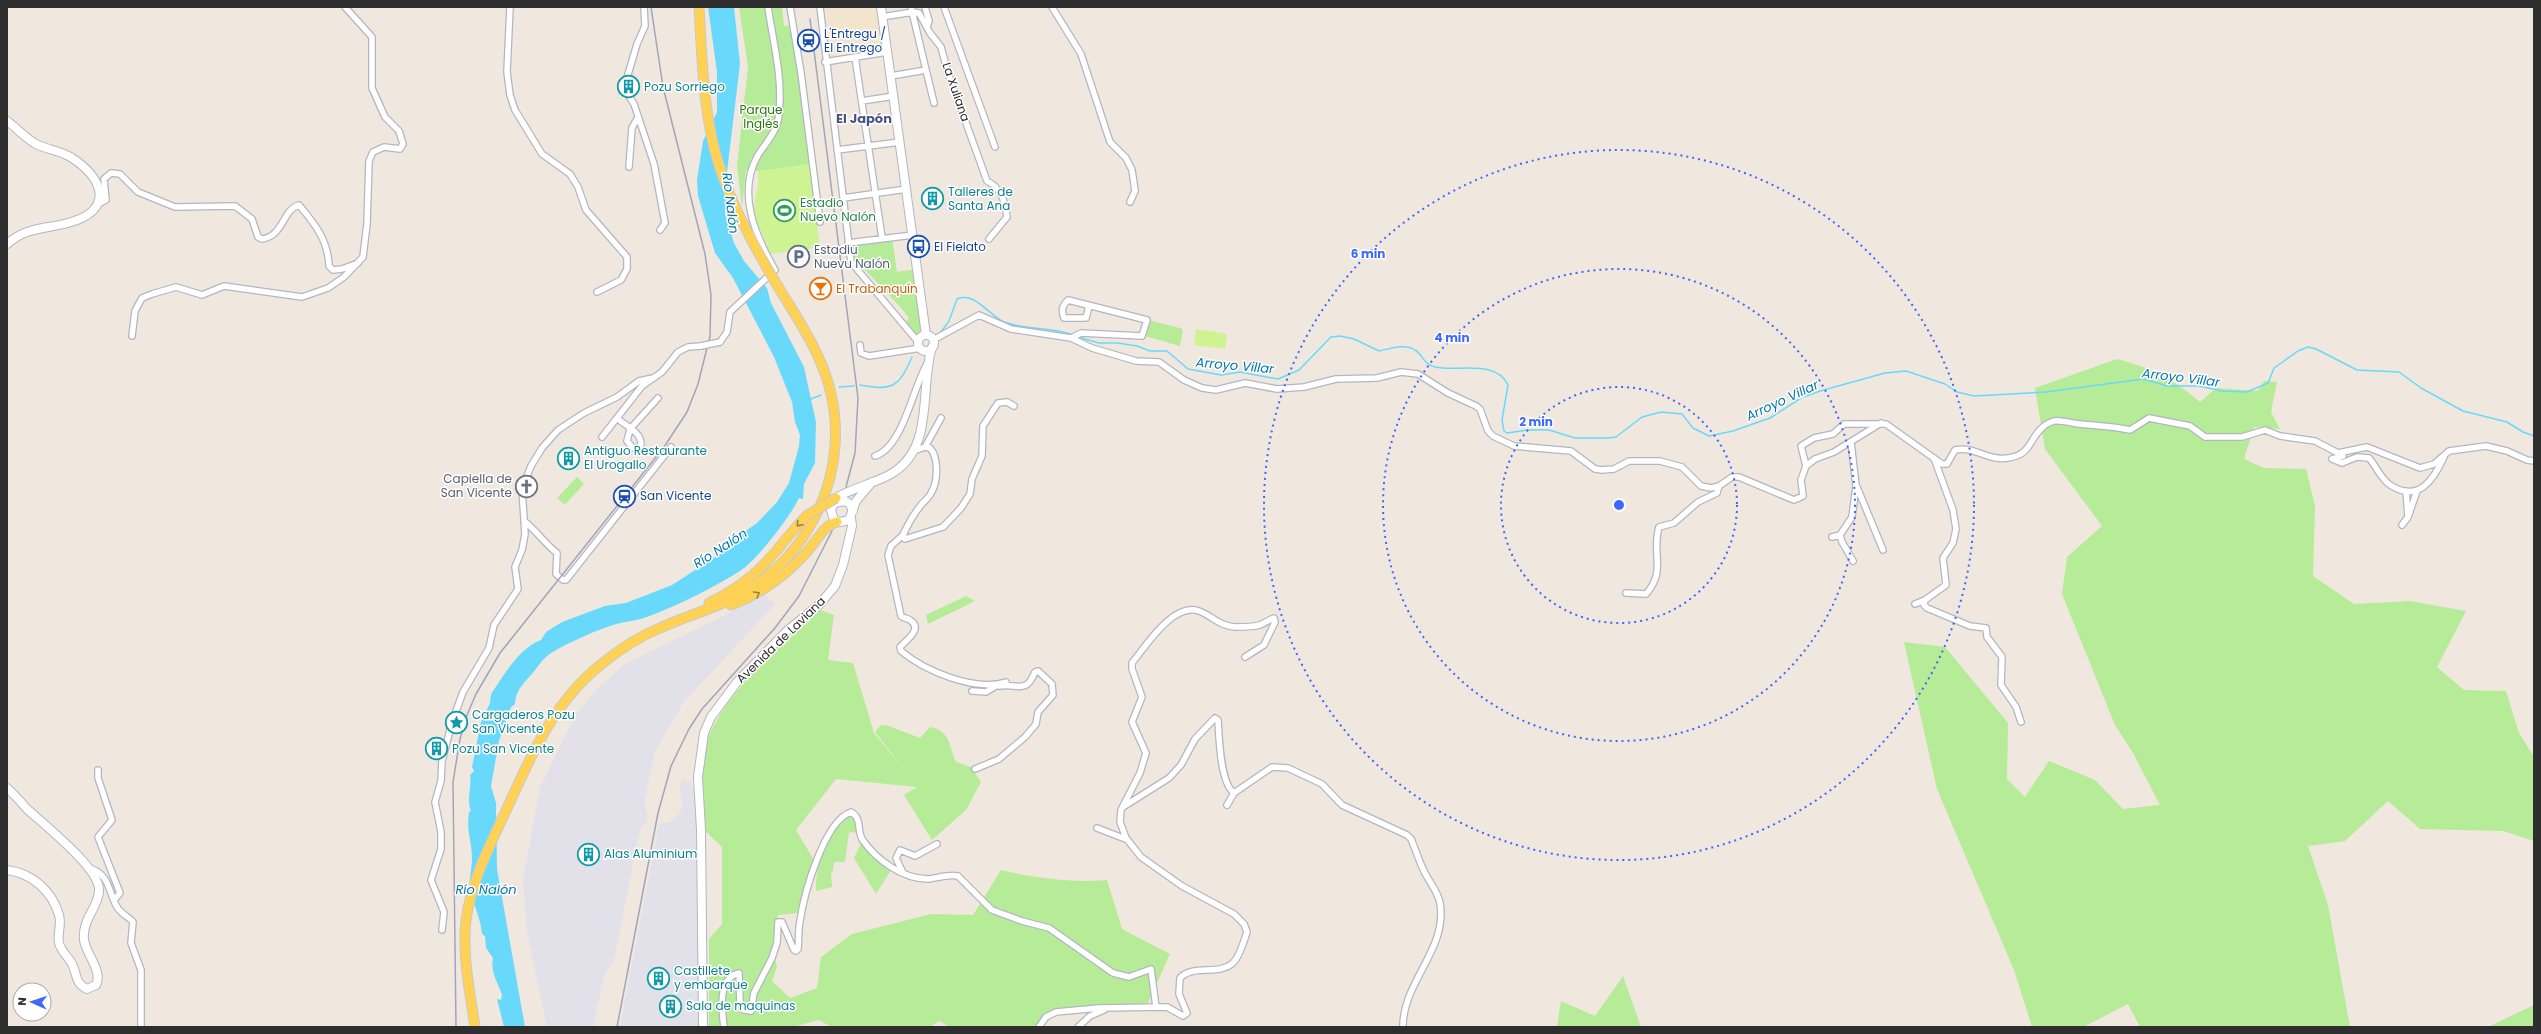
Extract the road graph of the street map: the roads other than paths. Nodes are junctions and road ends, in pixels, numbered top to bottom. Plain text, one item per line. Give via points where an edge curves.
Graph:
1 (345, 7) edge
2 (510, 7) edge
3 (644, 7) edge
4 (699, 7) edge
5 (768, 7) edge
6 (790, 7) edge
7 (820, 7) edge
8 (881, 7) edge
9 (924, 7) edge
10 (944, 7) edge
11 (1052, 7) edge
12 (912, 9) edge
13 (882, 17) junction
14 (927, 28) junction
15 (887, 52) junction
16 (855, 57) junction
17 (825, 62) junction
18 (926, 70) junction
19 (891, 76) junction
20 (894, 96) junction
21 (862, 101) junction
22 (934, 103) dead end
23 (638, 117) junction
24 (7, 121) edge
25 (900, 142) junction
26 (868, 146) junction
27 (995, 147) dead end
28 (837, 150) junction
29 (629, 167) dead end
30 (907, 188) junction
31 (875, 193) junction
32 (843, 198) junction
33 (1130, 202) dead end
34 (100, 204) junction
35 (820, 222) dead end
36 (660, 230) dead end
37 (913, 234) junction
38 (882, 238) junction
39 (988, 239) dead end
40 (848, 243) junction
41 (7, 244) edge
42 (358, 263) junction
43 (597, 292) dead end
44 (1089, 306) junction
45 (132, 336) dead end
46 (1072, 338) junction
47 (924, 342) junction
48 (860, 345) dead end
49 (928, 366) junction
50 (653, 378) junction
51 (658, 398) dead end
52 (1014, 406) dead end
53 (941, 418) dead end
54 (618, 419) junction
55 (1881, 423) junction
56 (602, 437) dead end
57 (1851, 442) junction
58 (671, 447) dead end
59 (925, 447) junction
60 (2355, 448) junction
61 (914, 451) junction
62 (2445, 454) junction
63 (875, 456) dead end
64 (1934, 458) junction
65 (2534, 461) edge
66 (1806, 466) junction
67 (872, 482) junction
68 (1719, 486) junction
69 (1856, 486) junction
70 (2406, 491) junction
71 (2417, 491) junction
72 (835, 501) junction
73 (852, 514) junction
74 (2408, 517) junction
75 (524, 521) junction
76 (839, 522) junction
77 (2402, 525) dead end
78 (1840, 534) junction
79 (903, 535) junction
80 (849, 537) junction
81 (1832, 537) dead end
82 (1884, 550) dead end
83 (1853, 560) dead end
84 (1626, 593) dead end
85 (1926, 600) junction
86 (1916, 604) dead end
87 (680, 620) junction
88 (659, 628) junction
89 (1246, 657) dead end
90 (1006, 682) dead end
91 (998, 685) junction
92 (972, 691) dead end
93 (2022, 722) dead end
94 (975, 769) dead end
95 (98, 770) dead end
96 (7, 788) edge
97 (1234, 793) junction
98 (1227, 805) dead end
99 (1123, 807) junction
100 (1096, 828) dead end
101 (1128, 840) junction
102 (937, 844) dead end
103 (87, 868) junction
104 (7, 870) edge
105 (902, 871) junction
106 (115, 899) junction
107 (442, 930) dead end
108 (1113, 1008) junction
109 (1156, 1008) junction
110 (141, 1027) edge
111 (475, 1027) edge
112 (703, 1027) edge
113 (724, 1027) edge
114 (1039, 1027) edge
115 (1078, 1027) edge
116 (1403, 1027) edge

1 - 42 street via 372,37 372,88 385,118 399,131 403,144 400,149 384,147 373,152 367,189 365,244
2 - 43 street via 507,72 515,110 542,154 570,174 578,187 586,210 627,257 627,269 621,280
3 - 23 street via 645,26 636,44 624,88
4 - 87 main road, bridge via 707,102 718,161 739,214 766,267 818,354 830,388 836,442 834,462 824,498 807,533 783,562 770,575 739,596
5 - 50 street, bridge via 780,93 780,113 774,132 755,162 750,200 756,236 775,270 730,312 727,332 720,342 681,350 662,372
6 - 35 street via 802,73
7 - 17 street
8 - 13 street
9 - 14 street via 929,21
10 - 27 street, La Xuliana
11 - 33 street via 1080,54 1110,142 1126,158 1132,170 1134,191
12 - 13 street
12 - 14 street, La Xuliana via 919,13
12 - 18 street
13 - 15 street
14 - 39 street, La Xuliana via 941,47 988,181 1000,190 1005,204 1007,217
15 - 16 street
15 - 19 street
16 - 17 street
16 - 21 street
17 - 28 street
18 - 19 street
18 - 22 street
19 - 20 street
20 - 21 street
20 - 25 street
21 - 26 street
23 - 29 street via 632,128
23 - 36 street via 661,196 665,223
24 - 34 street via 38,145 60,152 81,165 96,182
25 - 26 street
25 - 30 street
26 - 28 street
26 - 31 street
28 - 32 street
30 - 31 street
30 - 37 street
31 - 32 street
31 - 38 street
32 - 40 street
34 - 41 street via 78,220 30,229
34 - 42 street via 106,200 104,179 116,172 138,192 167,206 235,206 252,219 258,237 262,240 276,232 294,207 299,205 318,229 326,245 329,266 333,270
37 - 38 street
37 - 47 street
38 - 40 street
40 - 47 street via 852,265
42 - 45 street via 328,288 302,297 224,286 202,294 176,287 152,294 142,298 135,311
44 - 44 street via 1086,318 1064,318 1061,312 1068,300
44 - 46 street via 1147,320 1142,336 1079,334
46 - 47 street via 1011,329 979,315
46 - 68 street via 1092,348 1136,361 1160,362 1184,380 1202,388 1216,390 1245,383 1277,389 1401,372 1418,374 1480,409 1488,431 1509,444 1571,451 1586,463 1602,470 1614,469 1629,461 1660,461 1682,467 1701,486
47 - 48 street via 869,356 861,353
47 - 49 street
49 - 61 street via 920,432
49 - 63 street via 894,440 885,451
50 - 54 street via 642,386
50 - 75 street via 639,382 617,397 584,413 558,430 544,444 531,466 522,489
51 - 54 street via 630,429
52 - 79 street via 1007,402 998,403 983,426 982,456 972,479 970,494 953,518 943,527 909,539
53 - 59 street
54 - 56 street
55 - 57 street
55 - 64 street via 1890,426
55 - 66 street via 1844,424 1833,434 1804,443 1800,450
57 - 66 street
57 - 69 street
58 - 75 street via 566,580 556,574 558,553 543,542 535,529
59 - 61 street
59 - 79 street via 934,452 932,493 910,518
60 - 62 street via 2373,449 2420,468 2434,464
60 - 64 street via 2338,453 2314,442 2280,436 2265,430 2246,436 2205,437 2190,426 2148,418 2130,430 2107,424 2096,426 2054,421 2042,428 2027,450 2008,458 1990,459 1979,452 1963,448 1955,450 1947,464
60 - 70 street via 2332,459 2342,463 2357,457 2368,458 2390,485
61 - 67 street via 900,467
62 - 65 street via 2454,450 2486,446
62 - 71 street via 2431,478
64 - 85 street via 1953,510 1956,536 1943,558 1946,585
66 - 68 street via 1801,480 1804,493 1794,500 1739,477 1727,479
67 - 72 street
67 - 73 street via 856,501
68 - 84 street via 1717,493 1698,502 1674,523 1658,527 1656,583 1646,594
69 - 78 street via 1852,517
69 - 82 street
70 - 71 street
70 - 74 street
71 - 74 street
72 - 73 street via 850,504
72 - 76 street via 831,514
72 -> 88 main road, bridge via 806,516 760,570 740,586
73 - 76 street
73 - 80 street, Avenida de Laviana
74 - 77 street
75 - 107 street via 524,541 515,569 518,589 494,625 489,648 463,692 442,761 441,781 435,802 441,832 441,849 431,880 444,912
76 - 80 street via 848,530
87 -> 76 main road via 759,593 806,554 826,527
78 - 81 street
78 - 83 street
79 - 91 street via 891,546 888,555 901,616 910,620 914,628 913,634 900,647 901,651 946,676 981,685
80 - 112 street, Avenida de Laviana via 842,571 835,586 819,605 788,630 737,682 714,712 704,733 698,777
85 - 86 street
85 - 93 street via 1924,605 1927,608 1970,626 1986,628 1987,637 2002,656 2001,685 2016,707
87 - 88 main road
88 - 111 main road via 623,648 598,666 562,703 540,738 511,800 478,874 471,895 465,930 466,964
89 - 99 street via 1264,645 1275,622 1274,618 1258,625 1235,627 1218,623 1198,611 1186,611 1167,621 1148,644 1131,666 1142,693 1132,722 1144,748 1145,758
90 - 91 street
91 - 92 street via 986,692
91 - 94 street via 1023,687 1038,671 1052,684 1053,695 1038,712 1036,724 1025,736 999,759
95 - 106 street via 98,778 112,820 98,837 120,893
96 - 103 street via 65,842
97 - 98 street
97 - 99 street via 1226,779 1218,720 1215,718 1195,739 1181,765 1169,778
97 - 116 street via 1272,767 1288,768 1322,784 1342,806 1408,835 1411,839 1424,872 1440,901 1441,909 1436,937 1407,1001
99 - 101 street via 1120,822
100 - 101 street
101 - 109 street via 1141,857 1182,886 1237,917 1247,932 1238,955 1229,965 1215,970 1189,972 1180,978 1178,989 1187,1013 1183,1016 1167,1007
102 - 105 street via 916,856 900,850 896,858
103 - 104 street via 95,876 100,890 85,923 84,934 85,945 99,980 96,985 87,989 78,982 73,965 58,942 60,916 49,894 40,883 24,874
103 - 106 street via 96,870 102,876 110,886
105 - 109 street via 923,879 958,876 994,911 1022,922 1049,928 1113,973 1129,976 1151,969
105 - 113 street via 885,864 861,837 856,814 844,814 818,854 800,921 798,948 794,950 782,922 778,922 777,943 754,994 751,1011 744,1010 740,1002 738,973 726,982 721,1004
106 - 110 street via 120,911 133,922 131,943 140,970
108 - 109 street
108 - 114 street via 1056,1012 1046,1017
108 - 115 street via 1093,1013

